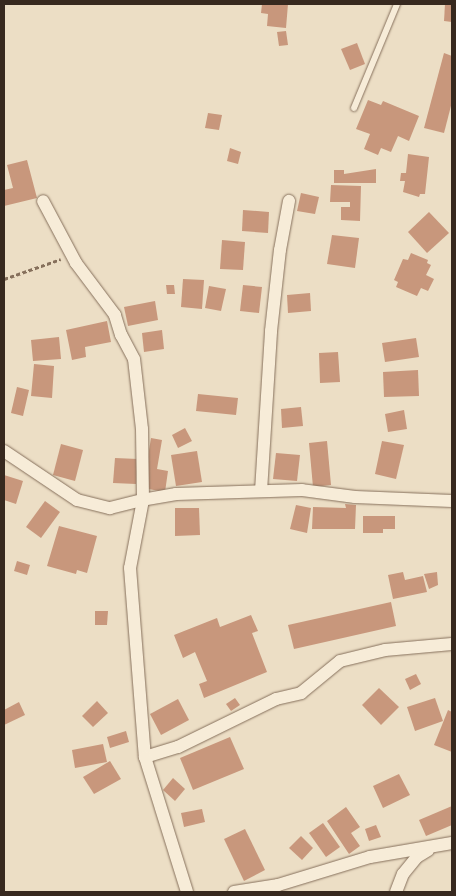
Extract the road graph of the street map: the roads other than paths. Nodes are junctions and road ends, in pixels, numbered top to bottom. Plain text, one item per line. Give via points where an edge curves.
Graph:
1 (397, 4) edge
2 (354, 108) dead end
3 (43, 201) dead end
4 (289, 201) dead end
5 (4, 451) edge
6 (261, 490) junction
7 (143, 500) junction
8 (452, 501) edge
9 (452, 644) edge
10 (145, 757) junction
11 (452, 843) edge
12 (435, 846) junction
13 (188, 892) edge
14 (234, 892) edge
15 (396, 892) edge

1 - 2 lane
3 - 7 street via 72,255 115,315 121,336 134,359 142,429
4 - 6 street via 271,331
5 - 7 street via 77,500 110,508
6 - 7 street via 176,494
6 - 8 street
7 - 10 street via 130,568
9 - 10 street via 385,650 340,661 301,693 276,699 178,746
10 - 13 street
11 - 12 street
12 - 14 street via 370,857 278,885
12 - 15 street via 417,857 403,874

